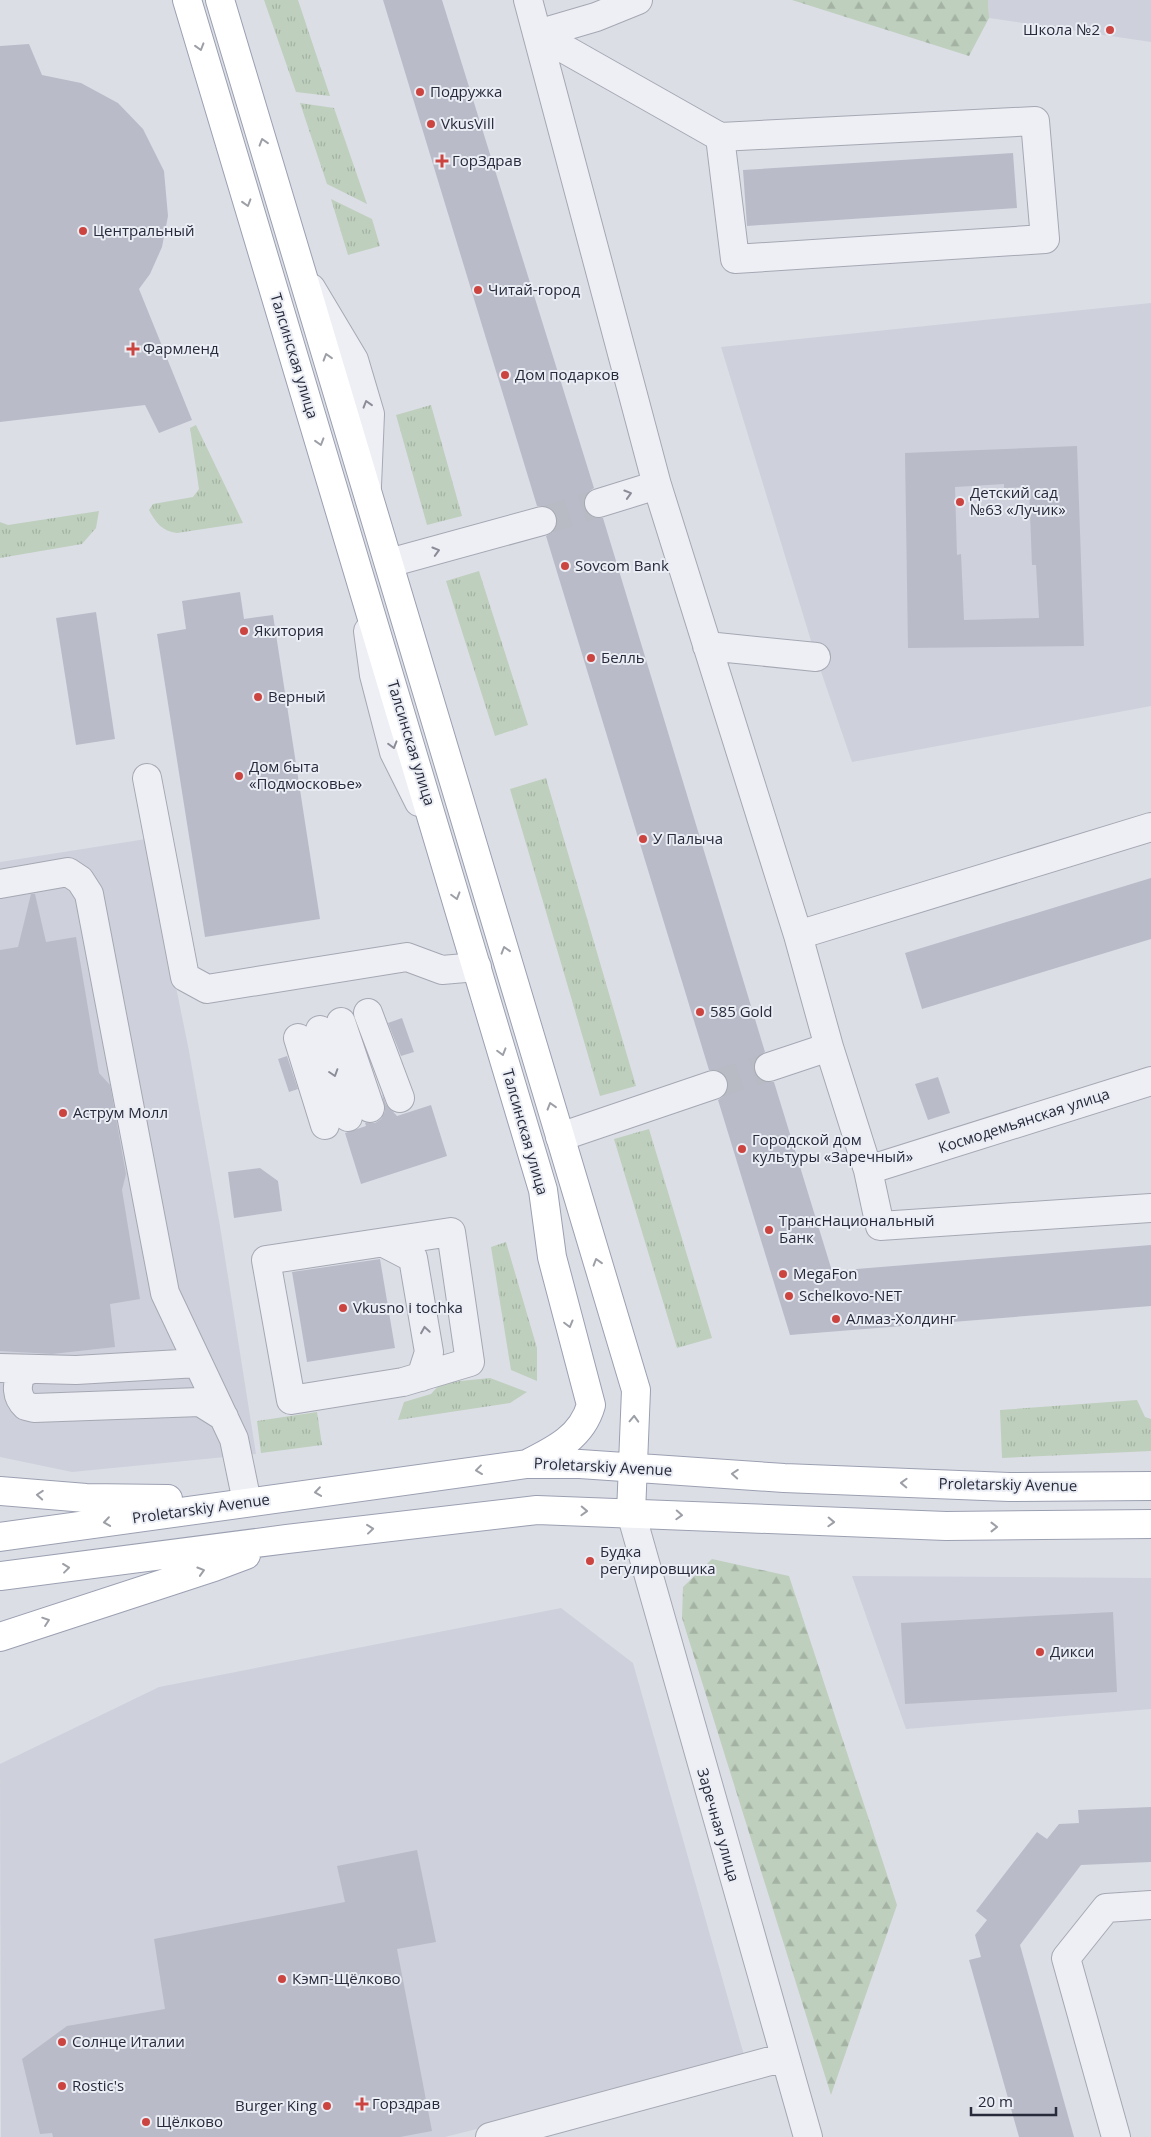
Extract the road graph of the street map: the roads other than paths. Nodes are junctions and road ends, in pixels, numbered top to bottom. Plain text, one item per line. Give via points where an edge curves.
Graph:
1 (187, 0) edge
2 (220, 0) edge
3 (528, 0) edge
4 (638, 0) edge
5 (538, 34) junction
6 (720, 137) junction
7 (657, 486) junction
8 (599, 503) tunnel mouth
9 (542, 521) tunnel mouth
10 (389, 563) junction
11 (707, 646) junction
12 (816, 657) dead end
13 (148, 778) dead end
14 (1151, 827) edge
15 (0, 884) edge
16 (798, 935) junction
17 (477, 966) junction
18 (368, 1013) dead end
19 (320, 1030) dead end
20 (829, 1047) junction
21 (769, 1067) tunnel mouth
22 (1151, 1081) edge
23 (713, 1085) tunnel mouth
24 (400, 1098) dead end
25 (348, 1117) dead end
26 (560, 1136) junction
27 (868, 1170) junction
28 (1151, 1208) edge
29 (384, 1243) junction
30 (198, 1363) junction
31 (0, 1368) edge
32 (32, 1369) junction
33 (421, 1377) junction
34 (224, 1416) junction
35 (527, 1464) junction
36 (632, 1468) junction
37 (1151, 1486) edge
38 (0, 1491) edge
39 (247, 1500) junction
40 (631, 1513) junction
41 (1147, 1527) edge
42 (0, 1537) edge
43 (287, 1539) junction
44 (0, 1576) edge
45 (0, 1637) edge
46 (1151, 1905) edge
47 (785, 2057) junction
48 (490, 2137) edge
49 (808, 2137) edge
50 (1116, 2137) edge

1 -> 17 main road, Талсинская улица
10 -> 2 main road, Талсинская улица
3 - 5 street
4 - 5 street via 596,17
5 - 6 street
5 - 7 street
6 - 6 street via 1036,121 1045,239 735,259
8 -> 7 street
7 - 11 street
10 -> 9 street
26 -> 10 main road, Талсинская улица
11 - 12 street
11 - 16 street
13 - 17 street via 185,977 207,989 407,958 442,970
14 - 16 street
15 - 30 street via 68,872 80,880 89,894 165,1293
16 - 20 street
17 -> 35 main road, Талсинская улица via 543,1190 552,1257 591,1405 580,1430 552,1451
18 - 24 street
19 -> 25 street
20 - 21 street
20 - 27 street
22 - 27 street, Космодемьянская улица
23 - 26 street
36 -> 26 main road, Талсинская улица via 636,1390
27 - 28 street via 880,1226
33 -> 29 street via 429,1352 414,1258
29 - 33 street via 451,1232 470,1362
29 - 33 street via 266,1260 290,1400
30 - 32 street via 76,1370
30 - 34 street
31 - 32 street
32 - 34 street via 22,1373 17,1386 19,1397 26,1406 34,1408 200,1402
34 - 39 street via 234,1439
35 - 36 main road, Proletarskiy Avenue
35 -> 39 main road, Proletarskiy Avenue
37 -> 36 main road, Proletarskiy Avenue via 1009,1487
36 - 40 main road, Талсинская улица
39 -> 38 main road via 113,1499
39 -> 42 main road, Proletarskiy Avenue
40 -> 41 main road via 946,1526
43 -> 40 main road via 537,1510
40 - 47 street, Заречная улица
44 -> 43 main road
45 -> 43 main road via 214,1567
46 - 50 street via 1106,1908 1066,1958
47 - 48 street
47 - 49 street, Заречная улица

